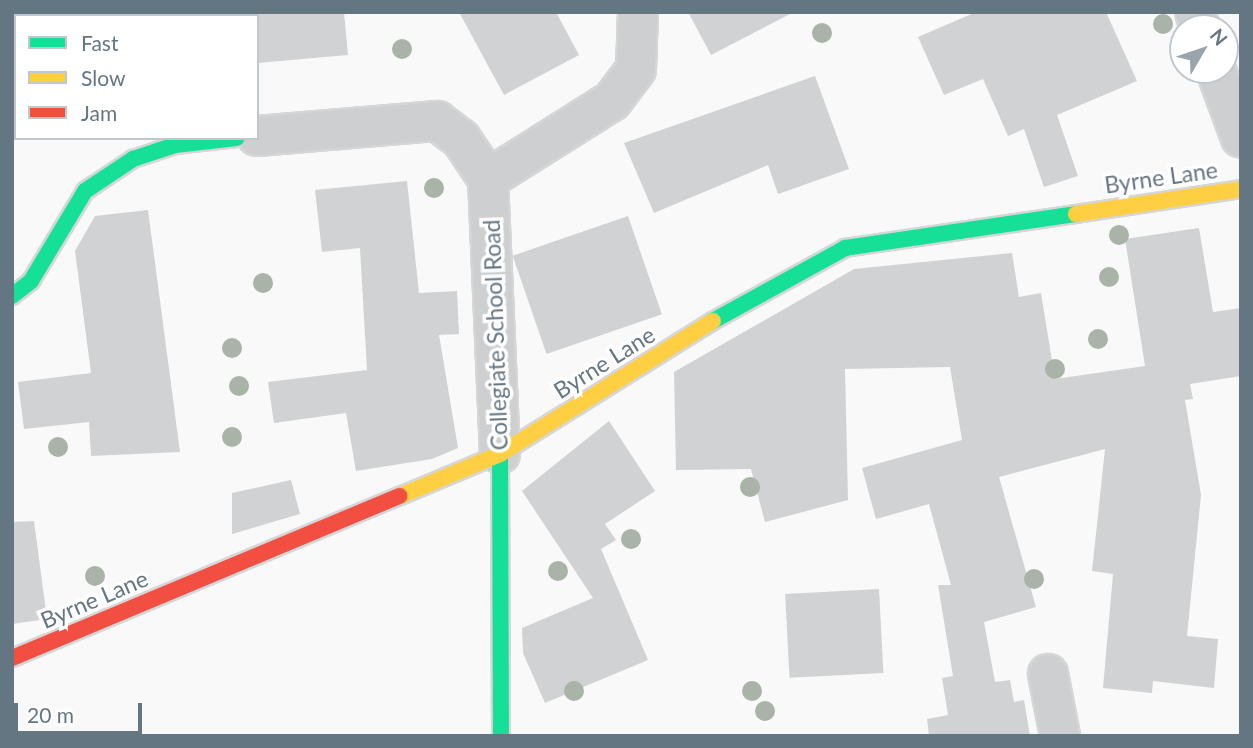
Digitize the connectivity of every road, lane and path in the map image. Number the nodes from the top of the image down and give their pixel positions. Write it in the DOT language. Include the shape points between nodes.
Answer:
graph roads {
  1 [pos="638,12"];
  2 [pos="1221,84"];
  3 [pos="259,136"];
  4 [pos="1241,138"];
  5 [pos="227,140"];
  6 [pos="488,179"];
  7 [pos="1241,188"];
  8 [pos="12,296"];
  9 [pos="500,454"];
  10 [pos="12,658"];
  11 [pos="1048,674"];
  12 [pos="500,736"];
  13 [pos="1060,736"];
  1 -- 6 [label="street" via="636,69 612,101"];
  2 -- 4 [label="street"];
  3 -- 6 [label="street" via="438,121 461,139"];
  5 -- 8 [label="street" via="144,156 85,191 31,281"];
  6 -- 9 [label="street, Collegiate School Road"];
  7 -- 9 [label="street, Byrne Lane" via="845,248 780,280"];
  9 -- 10 [label="street, Byrne Lane"];
  9 -- 12 [label="street, Collegiate School Road"];
  11 -- 13 [label="street"];
}
